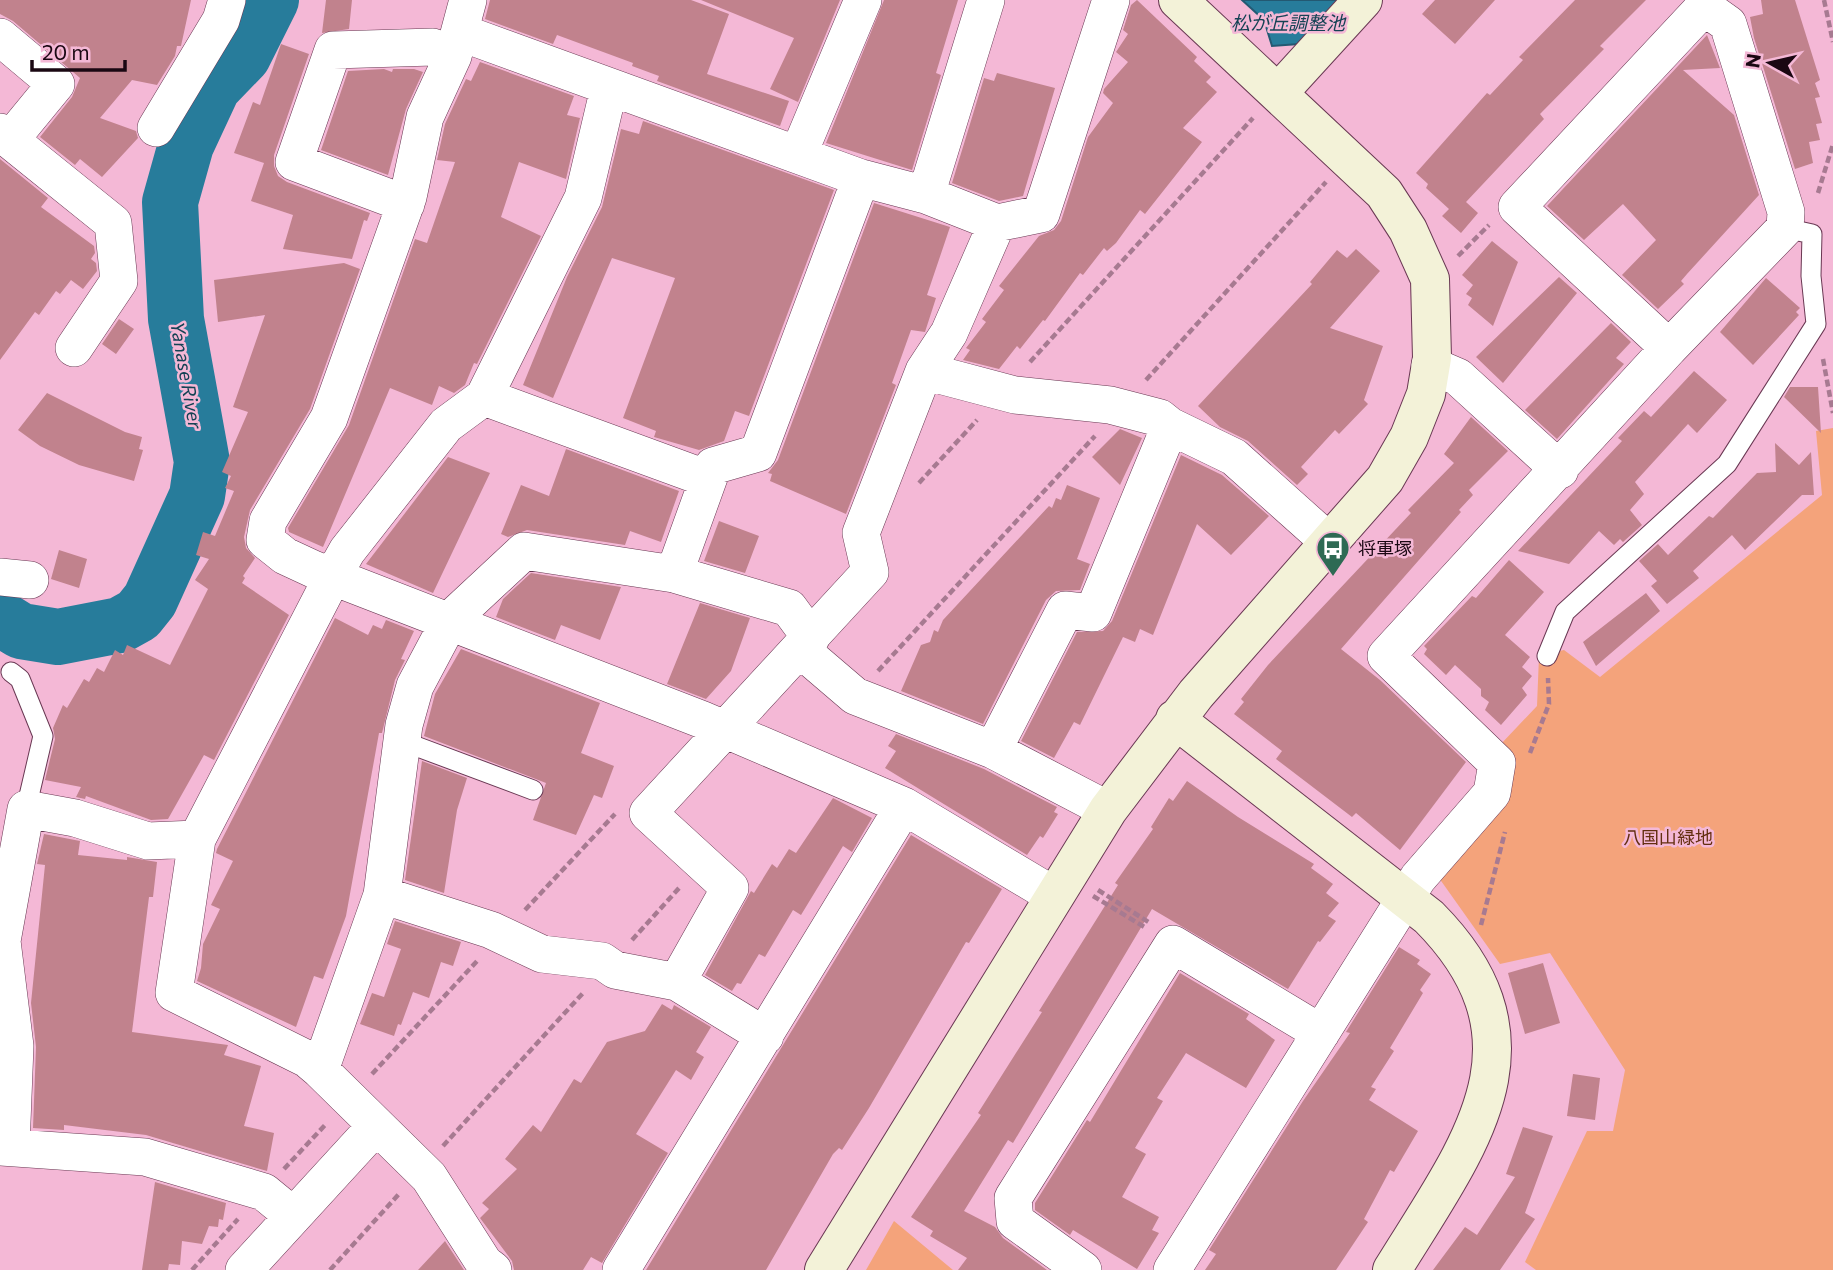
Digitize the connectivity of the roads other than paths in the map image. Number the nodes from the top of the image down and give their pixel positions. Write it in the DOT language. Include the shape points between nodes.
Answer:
graph roads {
  1 [pos="227,0"];
  2 [pos="863,0"];
  3 [pos="986,0"];
  4 [pos="1111,0"];
  5 [pos="1178,0"];
  6 [pos="1363,0"];
  7 [pos="461,30"];
  8 [pos="0,37"];
  9 [pos="609,88"];
  10 [pos="1279,92"];
  11 [pos="156,128"];
  12 [pos="5,136"];
  13 [pos="798,155"];
  14 [pos="861,178"];
  15 [pos="926,195"];
  16 [pos="405,204"];
  17 [pos="997,223"];
  18 [pos="1798,231"];
  19 [pos="74,348"];
  20 [pos="1669,348"];
  21 [pos="1430,365"];
  22 [pos="924,371"];
  23 [pos="484,397"];
  24 [pos="1170,426"];
  25 [pos="1560,470"];
  26 [pos="708,479"];
  27 [pos="1328,541"];
  28 [pos="674,574"];
  29 [pos="332,576"];
  30 [pos="450,620"];
  31 [pos="805,643"];
  32 [pos="1548,656"];
  33 [pos="11,672"];
  34 [pos="1175,719"];
  35 [pos="727,730"];
  36 [pos="402,741"];
  37 [pos="993,750"];
  38 [pos="533,790"];
  39 [pos="904,806"];
  40 [pos="26,809"];
  41 [pos="1108,810"];
  42 [pos="197,839"];
  43 [pos="6,880"];
  44 [pos="1070,894"];
  45 [pos="382,895"];
  46 [pos="1406,897"];
  47 [pos="677,982"];
  48 [pos="1321,1033"];
  49 [pos="765,1036"];
  50 [pos="320,1070"];
  51 [pos="376,1126"];
  52 [pos="6,1147"];
  53 [pos="292,1215"];
  54 [pos="244,1270"];
  55 [pos="493,1270"];
  56 [pos="621,1270"];
  57 [pos="824,1270"];
  58 [pos="1083,1270"];
  59 [pos="1172,1270"];
  60 [pos="1392,1270"];
  1 -- 11 [label="street" via="221,20"];
  2 -- 13 [label="street"];
  3 -- 15 [label="street"];
  4 -- 17 [label="street" via="1041,214"];
  5 -- 10 [label="street"];
  6 -- 10 [label="street"];
  7 -- 9 [label="street"];
  7 -- 16 [label="street" via="425,117"];
  7 -- 16 [label="street" via="433,47 333,50 295,162"];
  8 -- 12 [label="street" via="56,84"];
  9 -- 13 [label="street"];
  9 -- 23 [label="street" via="583,198"];
  10 -- 21 [label="street" via="1384,193 1408,230 1430,279"];
  12 -- 19 [label="street" via="113,222 119,281"];
  13 -- 14 [label="street"];
  14 -- 15 [label="street"];
  14 -- 26 [label="street" via="758,453 713,466"];
  15 -- 17 [label="street"];
  16 -- 29 [label="street" via="329,418 268,521 265,540 285,556"];
  17 -- 22 [label="street" via="949,333"];
  18 -- 20 [label="street"];
  18 -- 20 [label="street" via="1786,212 1728,24 1704,7 1517,207"];
  18 -- 32 [label="lane" via="1811,276 1816,324 1727,464 1564,612"];
  20 -- 25 [label="street"];
  21 -- 25 [label="street" via="1458,377"];
  21 -- 27 [label="street" via="1426,394 1385,479"];
  22 -- 24 [label="street" via="1015,395 1110,405 1160,418"];
  22 -- 31 [label="street" via="861,533 870,572"];
  23 -- 26 [label="street"];
  23 -- 29 [label="street" via="446,425"];
  24 -- 27 [label="street" via="1234,457"];
  24 -- 37 [label="street" via="1093,613 1065,610"];
  25 -- 46 [label="street" via="1387,656 1497,763 1492,793"];
  26 -- 28 [label="street"];
  27 -- 34 [label="street"];
  28 -- 30 [label="street" via="524,551"];
  28 -- 31 [label="street" via="789,608"];
  29 -- 30 [label="street"];
  29 -- 42 [label="street"];
  30 -- 35 [label="street"];
  30 -- 36 [label="street" via="415,686"];
  31 -- 35 [label="street"];
  31 -- 37 [label="street" via="855,696"];
  33 -- 40 [label="lane" via="20,679 43,736"];
  34 -- 41 [label="street"];
  34 -- 46 [label="street"];
  35 -- 39 [label="street"];
  35 -- 47 [label="street" via="648,813 730,888"];
  36 -- 38 [label="lane"];
  36 -- 45 [label="street"];
  37 -- 41 [label="street"];
  39 -- 44 [label="street"];
  39 -- 49 [label="street"];
  40 -- 42 [label="street" via="75,818 148,841"];
  40 -- 43 [label="street"];
  41 -- 44 [label="street"];
  42 -- 50 [label="street" via="174,993 307,1059"];
  43 -- 52 [label="street" via="2,941 15,1046"];
  44 -- 57 [label="street"];
  45 -- 47 [label="street" via="491,930 542,954 601,961 615,970"];
  45 -- 50 [label="street"];
  46 -- 48 [label="street"];
  46 -- 60 [label="street" via="1457,945 1482,987 1492,1034 1491,1075 1468,1146"];
  47 -- 49 [label="street"];
  48 -- 58 [label="street" via="1173,944 1013,1198 1015,1221"];
  48 -- 59 [label="street"];
  49 -- 56 [label="street"];
  50 -- 51 [label="street"];
  51 -- 53 [label="street"];
  51 -- 55 [label="street" via="422,1170"];
  52 -- 53 [label="street" via="145,1157 264,1192"];
  53 -- 54 [label="street"];
}
